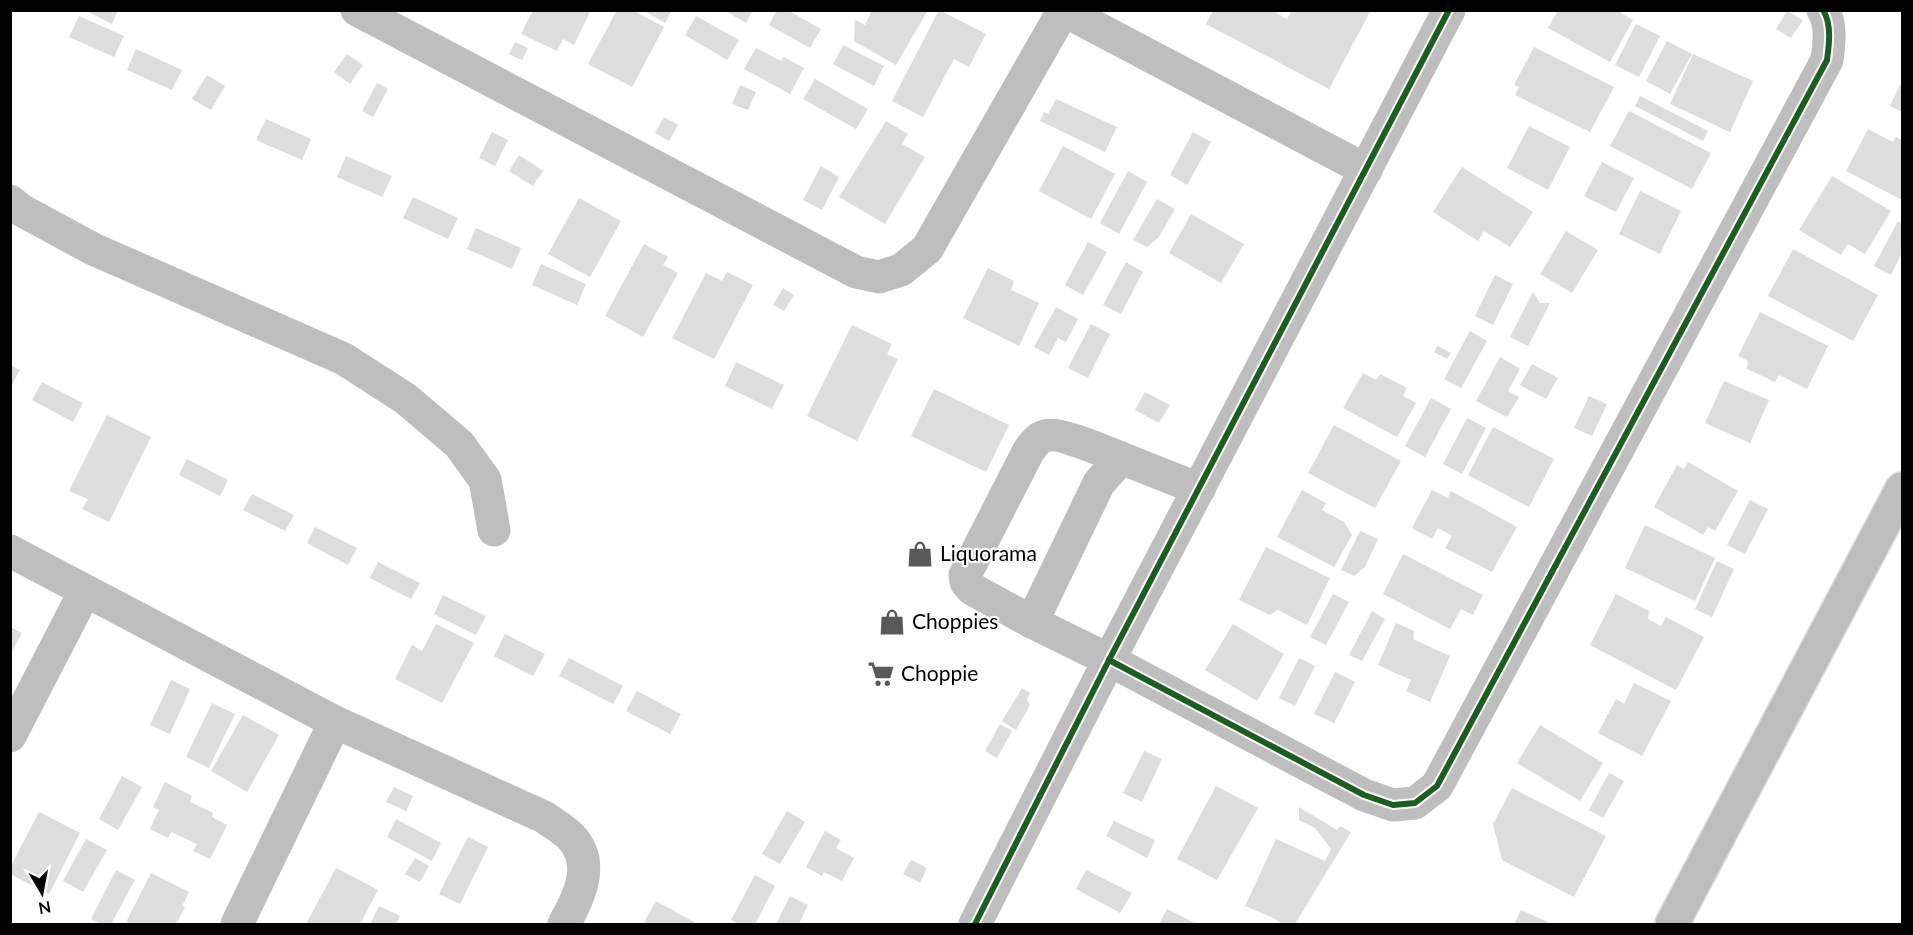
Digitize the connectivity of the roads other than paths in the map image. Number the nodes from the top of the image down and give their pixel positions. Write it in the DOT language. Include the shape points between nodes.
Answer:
graph roads {
  1 [pos="357,10"];
  2 [pos="1449,10"];
  3 [pos="1823,10"];
  4 [pos="1063,11"];
  5 [pos="394,19"];
  6 [pos="1366,170"];
  7 [pos="10,201"];
  8 [pos="1133,462"];
  9 [pos="1198,489"];
  10 [pos="1902,489"];
  11 [pos="494,530"];
  12 [pos="10,551"];
  13 [pos="86,591"];
  14 [pos="1032,622"];
  15 [pos="1109,660"];
  16 [pos="335,722"];
  17 [pos="10,736"];
  18 [pos="237,924"];
  19 [pos="564,924"];
  20 [pos="975,924"];
  21 [pos="1672,924"];
  1 -- 5 [label="street"];
  2 -- 6 [label="street"];
  3 -- 15 [label="street" via="1829,39 1827,60 1437,786 1415,803 1393,805 1364,795"];
  4 -- 5 [label="street" via="927,249 902,270 879,277 856,272"];
  4 -- 6 [label="street"];
  6 -- 9 [label="street"];
  7 -- 11 [label="street" via="93,249 344,359 406,399 459,444 485,480"];
  8 -- 9 [label="street"];
  8 -- 14 [label="street" via="1099,483"];
  8 -- 14 [label="street" via="1059,435 1045,435 1028,452 965,575 972,589"];
  9 -- 15 [label="street"];
  10 -- 21 [label="main road"];
  12 -- 13 [label="street"];
  13 -- 16 [label="street"];
  13 -- 17 [label="street"];
  14 -- 15 [label="street"];
  15 -- 20 [label="street"];
  16 -- 18 [label="street"];
  16 -- 19 [label="street" via="544,817 571,837 583,854 583,880 578,901"];
}
